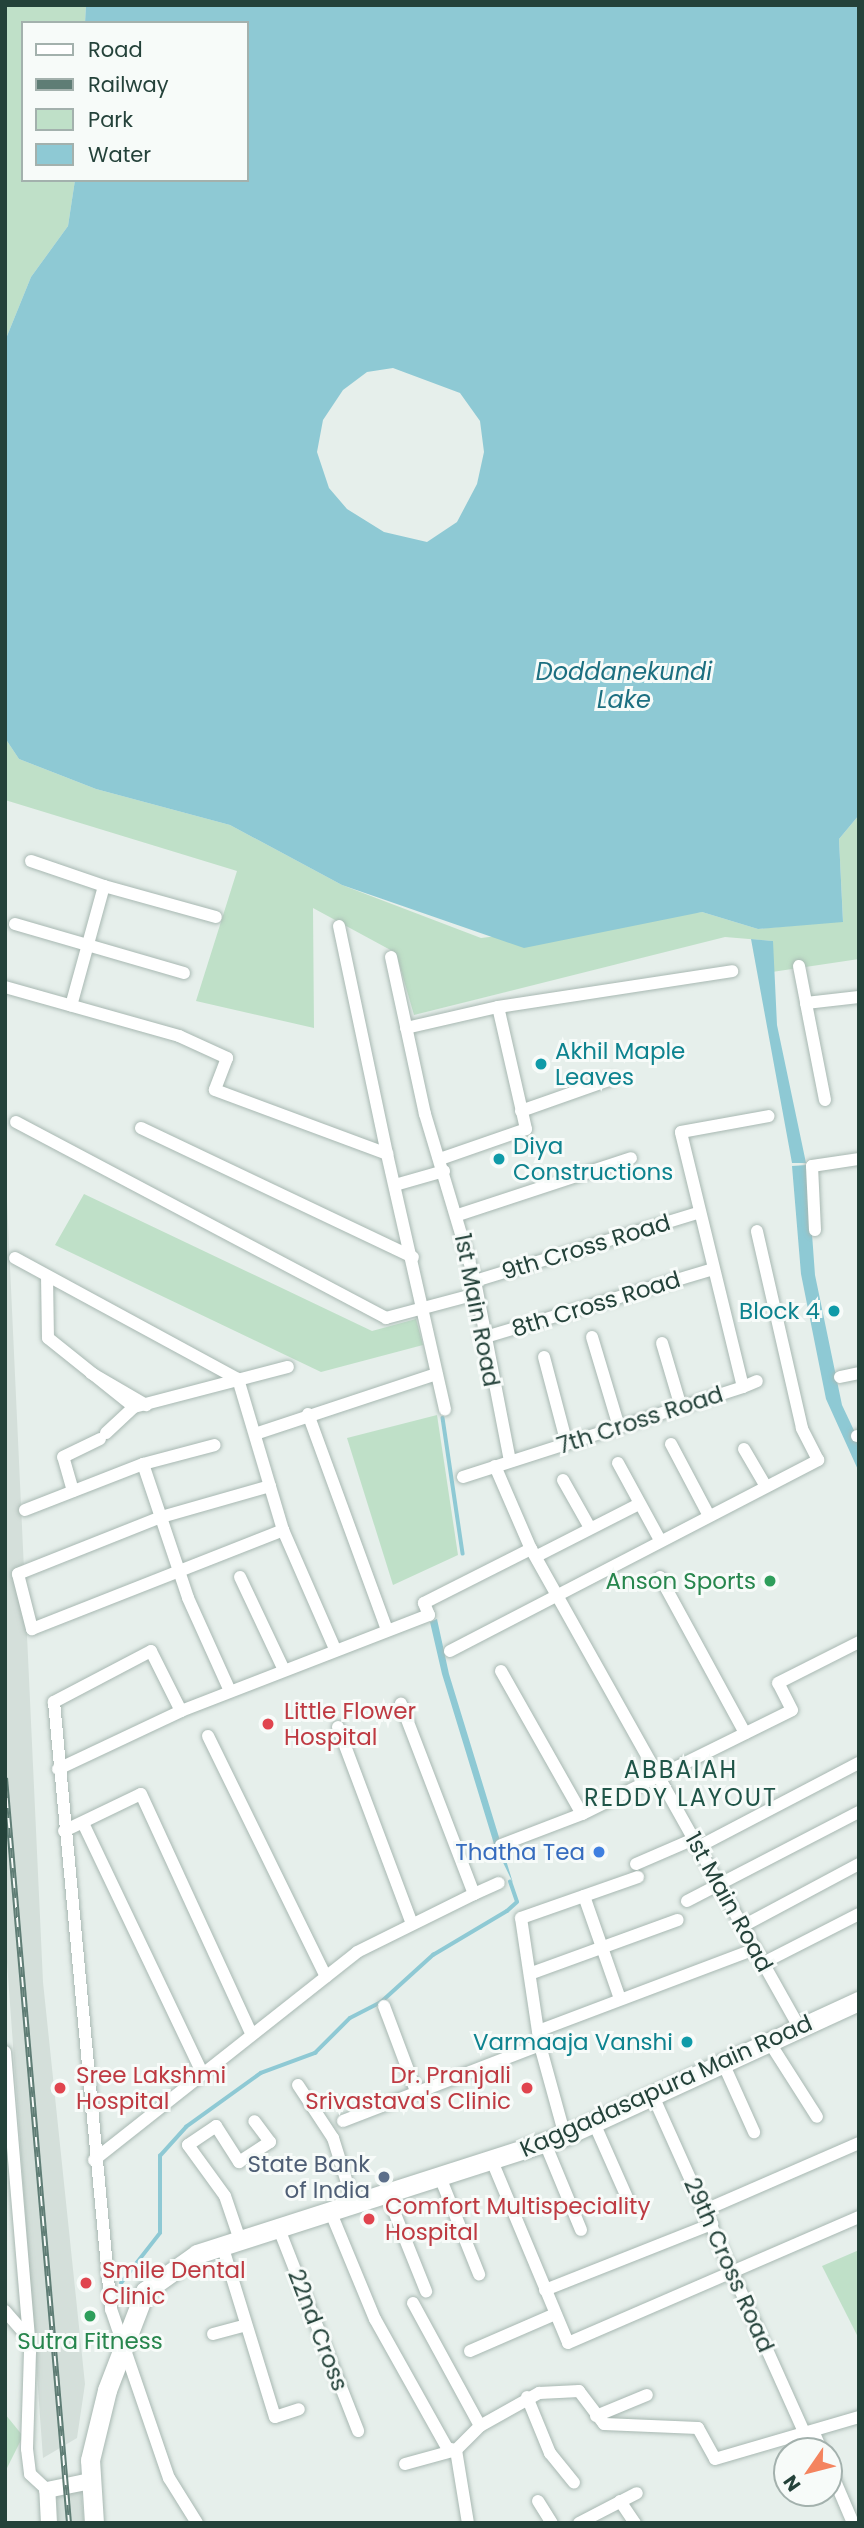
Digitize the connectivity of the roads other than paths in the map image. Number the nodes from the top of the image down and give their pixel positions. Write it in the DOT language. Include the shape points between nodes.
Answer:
graph roads {
  1 [pos="31,862"];
  2 [pos="104,886"];
  3 [pos="216,916"];
  4 [pos="15,924"];
  5 [pos="339,926"];
  6 [pos="87,947"];
  7 [pos="391,957"];
  8 [pos="799,966"];
  9 [pos="732,971"];
  10 [pos="184,973"];
  11 [pos="5,987"];
  12 [pos="859,997"];
  13 [pos="806,1003"];
  14 [pos="71,1006"];
  15 [pos="498,1007"];
  16 [pos="406,1028"];
  17 [pos="612,1079"];
  18 [pos="825,1100"];
  19 [pos="521,1111"];
  20 [pos="769,1116"];
  21 [pos="16,1122"];
  22 [pos="141,1128"];
  23 [pos="387,1154"];
  24 [pos="631,1158"];
  25 [pos="859,1159"];
  26 [pos="442,1165"];
  27 [pos="395,1185"];
  28 [pos="698,1213"];
  29 [pos="458,1214"];
  30 [pos="815,1230"];
  31 [pos="757,1231"];
  32 [pos="413,1257"];
  33 [pos="15,1258"];
  34 [pos="710,1270"];
  35 [pos="47,1276"];
  36 [pos="475,1288"];
  37 [pos="424,1310"];
  38 [pos="592,1337"];
  39 [pos="481,1338"];
  40 [pos="662,1343"];
  41 [pos="544,1357"];
  42 [pos="288,1367"];
  43 [pos="859,1373"];
  44 [pos="436,1374"];
  45 [pos="840,1377"];
  46 [pos="238,1379"];
  47 [pos="757,1381"];
  48 [pos="743,1387"];
  49 [pos="140,1406"];
  50 [pos="681,1407"];
  51 [pos="445,1410"];
  52 [pos="307,1414"];
  53 [pos="619,1427"];
  54 [pos="255,1434"];
  55 [pos="566,1444"];
  56 [pos="671,1444"];
  57 [pos="215,1446"];
  58 [pos="744,1449"];
  59 [pos="510,1461"];
  60 [pos="618,1463"];
  61 [pos="143,1464"];
  62 [pos="495,1466"];
  63 [pos="463,1477"];
  64 [pos="563,1480"];
  65 [pos="765,1485"];
  66 [pos="270,1486"];
  67 [pos="73,1491"];
  68 [pos="639,1504"];
  69 [pos="25,1510"];
  70 [pos="708,1514"];
  71 [pos="161,1517"];
  72 [pos="590,1528"];
  73 [pos="283,1530"];
  74 [pos="660,1540"];
  75 [pos="534,1553"];
  76 [pos="177,1568"];
  77 [pos="240,1577"];
  78 [pos="660,1577"];
  79 [pos="560,1597"];
  80 [pos="387,1630"];
  81 [pos="859,1642"];
  82 [pos="335,1649"];
  83 [pos="450,1651"];
  84 [pos="284,1670"];
  85 [pos="501,1671"];
  86 [pos="230,1690"];
  87 [pos="401,1704"];
  88 [pos="181,1711"];
  89 [pos="338,1727"];
  90 [pos="744,1733"];
  91 [pos="208,1736"];
  92 [pos="859,1763"];
  93 [pos="58,1769"];
  94 [pos="658,1775"];
  95 [pos="859,1812"];
  96 [pos="582,1814"];
  97 [pos="83,1823"];
  98 [pos="64,1831"];
  99 [pos="696,1843"];
  100 [pos="501,1845"];
  101 [pos="859,1864"];
  102 [pos="499,1883"];
  103 [pos="720,1886"];
  104 [pos="474,1894"];
  105 [pos="584,1896"];
  106 [pos="687,1901"];
  107 [pos="859,1914"];
  108 [pos="678,1920"];
  109 [pos="412,1924"];
  110 [pos="743,1926"];
  111 [pos="602,1948"];
  112 [pos="755,1949"];
  113 [pos="763,1963"];
  114 [pos="532,1973"];
  115 [pos="326,1977"];
  116 [pos="621,1999"];
  117 [pos="859,2001"];
  118 [pos="384,2006"];
  119 [pos="799,2027"];
  120 [pos="538,2031"];
  121 [pos="252,2035"];
  122 [pos="768,2040"];
  123 [pos="540,2045"];
  124 [pos="5,2052"];
  125 [pos="723,2063"];
  126 [pos="202,2073"];
  127 [pos="298,2085"];
  128 [pos="417,2094"];
  129 [pos="653,2096"];
  130 [pos="817,2117"];
  131 [pos="254,2121"];
  132 [pos="344,2121"];
  133 [pos="594,2123"];
  134 [pos="754,2132"];
  135 [pos="565,2136"];
  136 [pos="545,2143"];
  137 [pos="859,2143"];
  138 [pos="94,2160"];
  139 [pos="492,2161"];
  140 [pos="440,2177"];
  141 [pos="387,2194"];
  142 [pos="629,2202"];
  143 [pos="354,2205"];
  144 [pos="705,2210"];
  145 [pos="331,2213"];
  146 [pos="859,2217"];
  147 [pos="712,2224"];
  148 [pos="279,2229"];
  149 [pos="581,2230"];
  150 [pos="231,2242"];
  151 [pos="734,2273"];
  152 [pos="479,2274"];
  153 [pos="545,2290"];
  154 [pos="426,2291"];
  155 [pos="413,2303"];
  156 [pos="5,2311"];
  157 [pos="555,2314"];
  158 [pos="243,2326"];
  159 [pos="214,2334"];
  160 [pos="29,2339"];
  161 [pos="125,2349"];
  162 [pos="470,2351"];
  163 [pos="647,2395"];
  164 [pos="527,2397"];
  165 [pos="299,2409"];
  166 [pos="596,2416"];
  167 [pos="859,2417"];
  168 [pos="480,2426"];
  169 [pos="358,2431"];
  170 [pos="809,2432"];
  171 [pos="812,2437"];
  172 [pos="456,2450"];
  173 [pos="405,2465"];
  174 [pos="91,2481"];
  175 [pos="574,2483"];
  176 [pos="47,2490"];
  177 [pos="637,2493"];
  178 [pos="843,2500"];
  179 [pos="538,2501"];
  180 [pos="620,2501"];
  181 [pos="49,2523"];
  182 [pos="94,2523"];
  183 [pos="197,2523"];
  184 [pos="468,2523"];
  185 [pos="552,2523"];
  186 [pos="579,2523"];
  187 [pos="635,2523"];
  188 [pos="853,2523"];
  1 -- 2 [label="street"];
  2 -- 3 [label="street"];
  2 -- 6 [label="street"];
  4 -- 6 [label="street"];
  5 -- 23 [label="street"];
  6 -- 10 [label="street"];
  6 -- 14 [label="street"];
  7 -- 16 [label="street, 1st Main Road"];
  8 -- 13 [label="street"];
  9 -- 15 [label="street"];
  11 -- 14 [label="street"];
  12 -- 13 [label="street"];
  13 -- 18 [label="street"];
  14 -- 23 [label="street" via="179,1036 226,1058 215,1090"];
  15 -- 16 [label="street"];
  15 -- 19 [label="street"];
  16 -- 26 [label="street, 1st Main Road"];
  17 -- 19 [label="street"];
  19 -- 26 [label="street" via="526,1129"];
  20 -- 28 [label="street, 7th Cross Road" via="681,1132"];
  21 -- 37 [label="street, 9th Cross Road" via="386,1318"];
  22 -- 32 [label="street"];
  23 -- 27 [label="street"];
  24 -- 29 [label="street"];
  25 -- 30 [label="street" via="812,1166"];
  26 -- 27 [label="street"];
  26 -- 29 [label="street, 1st Main Road"];
  27 -- 32 [label="street"];
  28 -- 34 [label="street, 7th Cross Road"];
  28 -- 36 [label="street, 9th Cross Road"];
  29 -- 36 [label="street, 1st Main Road"];
  31 -- 65 [label="street" via="802,1429 818,1460"];
  32 -- 37 [label="street"];
  33 -- 35 [label="street"];
  34 -- 39 [label="street, 8th Cross Road"];
  34 -- 48 [label="street, 7th Cross Road"];
  35 -- 46 [label="street"];
  35 -- 49 [label="street" via="48,1338"];
  36 -- 37 [label="street, 9th Cross Road"];
  36 -- 39 [label="street, 1st Main Road"];
  37 -- 44 [label="street"];
  38 -- 53 [label="street"];
  39 -- 59 [label="street, 1st Main Road"];
  40 -- 50 [label="street"];
  41 -- 55 [label="street"];
  42 -- 46 [label="street"];
  43 -- 45 [label="street"];
  44 -- 51 [label="street"];
  44 -- 52 [label="street"];
  46 -- 49 [label="street"];
  46 -- 54 [label="street"];
  47 -- 48 [label="street"];
  48 -- 50 [label="street, 7th Cross Road"];
  49 -- 67 [label="street" via="103,1436 63,1457"];
  50 -- 53 [label="street, 7th Cross Road"];
  52 -- 54 [label="street"];
  52 -- 80 [label="street"];
  53 -- 55 [label="street, 7th Cross Road"];
  54 -- 66 [label="street"];
  55 -- 59 [label="street, 7th Cross Road"];
  56 -- 70 [label="street"];
  57 -- 61 [label="street"];
  58 -- 65 [label="street"];
  59 -- 62 [label="street, 7th Cross Road"];
  60 -- 68 [label="street"];
  61 -- 67 [label="street"];
  61 -- 71 [label="street"];
  62 -- 63 [label="street, 7th Cross Road"];
  62 -- 75 [label="street, 1st Main Road"];
  64 -- 72 [label="street"];
  65 -- 70 [label="street"];
  66 -- 71 [label="street"];
  66 -- 73 [label="street"];
  67 -- 69 [label="street"];
  68 -- 72 [label="street"];
  68 -- 74 [label="street"];
  70 -- 74 [label="street"];
  71 -- 76 [label="street"];
  71 -- 76 [label="street" via="18,1574 32,1629"];
  72 -- 75 [label="street"];
  73 -- 76 [label="street"];
  73 -- 82 [label="street"];
  74 -- 79 [label="street"];
  75 -- 79 [label="street, 1st Main Road"];
  75 -- 80 [label="street" via="424,1603 429,1615"];
  76 -- 86 [label="street"];
  77 -- 84 [label="street"];
  78 -- 90 [label="street"];
  79 -- 83 [label="street"];
  79 -- 94 [label="street, 1st Main Road"];
  80 -- 82 [label="street"];
  81 -- 90 [label="street" via="778,1683 793,1710"];
  82 -- 84 [label="street"];
  84 -- 86 [label="street"];
  85 -- 96 [label="street"];
  86 -- 88 [label="street"];
  87 -- 104 [label="street"];
  88 -- 93 [label="street"];
  88 -- 93 [label="street" via="151,1651 54,1702"];
  89 -- 109 [label="street"];
  90 -- 94 [label="street"];
  91 -- 115 [label="street"];
  92 -- 99 [label="street"];
  93 -- 98 [label="street"];
  94 -- 96 [label="street"];
  94 -- 99 [label="street, 1st Main Road"];
  95 -- 103 [label="street"];
  96 -- 100 [label="street"];
  97 -- 98 [label="street"];
  97 -- 121 [label="street" via="141,1794"];
  97 -- 126 [label="street"];
  98 -- 138 [label="street"];
  99 -- 103 [label="street, 1st Main Road"];
  99 -- 105 [label="street"];
  101 -- 110 [label="street"];
  102 -- 104 [label="street"];
  103 -- 106 [label="street"];
  103 -- 110 [label="street, 1st Main Road"];
  104 -- 109 [label="street"];
  105 -- 111 [label="street"];
  105 -- 114 [label="street" via="521,1919"];
  107 -- 113 [label="street"];
  108 -- 111 [label="street"];
  109 -- 115 [label="street" via="357,1952"];
  110 -- 112 [label="street, 1st Main Road"];
  111 -- 114 [label="street"];
  111 -- 116 [label="street"];
  112 -- 113 [label="street, 1st Main Road"];
  112 -- 116 [label="street"];
  113 -- 119 [label="street, 1st Main Road"];
  114 -- 120 [label="street"];
  115 -- 121 [label="street"];
  116 -- 120 [label="street"];
  117 -- 119 [label="main road, Kaggadasapura Main Road"];
  118 -- 128 [label="street"];
  119 -- 122 [label="main road, Kaggadasapura Main Road"];
  120 -- 123 [label="street"];
  121 -- 126 [label="street"];
  122 -- 125 [label="main road, Kaggadasapura Main Road"];
  122 -- 130 [label="street"];
  123 -- 128 [label="street"];
  123 -- 135 [label="street"];
  124 -- 160 [label="street"];
  125 -- 129 [label="main road, Kaggadasapura Main Road"];
  125 -- 134 [label="street"];
  126 -- 138 [label="street"];
  127 -- 143 [label="street" via="333,2138"];
  128 -- 132 [label="street"];
  129 -- 133 [label="main road, Kaggadasapura Main Road"];
  129 -- 144 [label="street, 29th Cross Road"];
  131 -- 150 [label="street" via="270,2142 239,2162 216,2126 188,2145 225,2196"];
  133 -- 135 [label="main road, Kaggadasapura Main Road"];
  133 -- 142 [label="street"];
  135 -- 136 [label="main road, Kaggadasapura Main Road"];
  136 -- 139 [label="main road, Kaggadasapura Main Road"];
  136 -- 149 [label="street"];
  137 -- 144 [label="street"];
  138 -- 161 [label="street" via="111,2309"];
  139 -- 140 [label="main road, Kaggadasapura Main Road"];
  139 -- 153 [label="street"];
  140 -- 141 [label="main road, Kaggadasapura Main Road"];
  140 -- 152 [label="street"];
  141 -- 143 [label="main road, Kaggadasapura Main Road"];
  141 -- 154 [label="street"];
  143 -- 145 [label="main road, Kaggadasapura Main Road"];
  144 -- 147 [label="street, 29th Cross Road"];
  145 -- 148 [label="main road, Kaggadasapura Main Road"];
  145 -- 172 [label="street" via="375,2319 447,2448"];
  146 -- 151 [label="street"];
  147 -- 151 [label="street, 29th Cross Road"];
  147 -- 153 [label="street"];
  148 -- 150 [label="main road, Kaggadasapura Main Road"];
  148 -- 169 [label="street, 22nd Cross"];
  150 -- 158 [label="street"];
  150 -- 161 [label="main road, Kaggadasapura Main Road" via="197,2254 145,2291"];
  151 -- 157 [label="street" via="568,2343"];
  151 -- 170 [label="street, 29th Cross Road"];
  153 -- 157 [label="street"];
  155 -- 168 [label="street"];
  156 -- 160 [label="street"];
  157 -- 162 [label="street"];
  158 -- 159 [label="street"];
  158 -- 165 [label="street" via="275,2417"];
  160 -- 176 [label="street" via="30,2474"];
  161 -- 174 [label="main road, Kaggadasapura Main Road" via="93,2433"];
  161 -- 183 [label="street" via="169,2478"];
  163 -- 166 [label="street"];
  164 -- 166 [label="street" via="579,2391"];
  164 -- 168 [label="street"];
  164 -- 175 [label="street" via="550,2453"];
  166 -- 170 [label="street" via="604,2424 698,2428 715,2459"];
  167 -- 170 [label="street"];
  168 -- 172 [label="street"];
  170 -- 171 [label="street, 29th Cross Road"];
  172 -- 173 [label="street"];
  172 -- 184 [label="street"];
  174 -- 176 [label="street"];
  174 -- 182 [label="main road, Kaggadasapura Main Road"];
  176 -- 181 [label="street"];
  177 -- 180 [label="street"];
  178 -- 188 [label="street"];
  179 -- 185 [label="street"];
  180 -- 186 [label="street"];
  180 -- 187 [label="street"];
}
